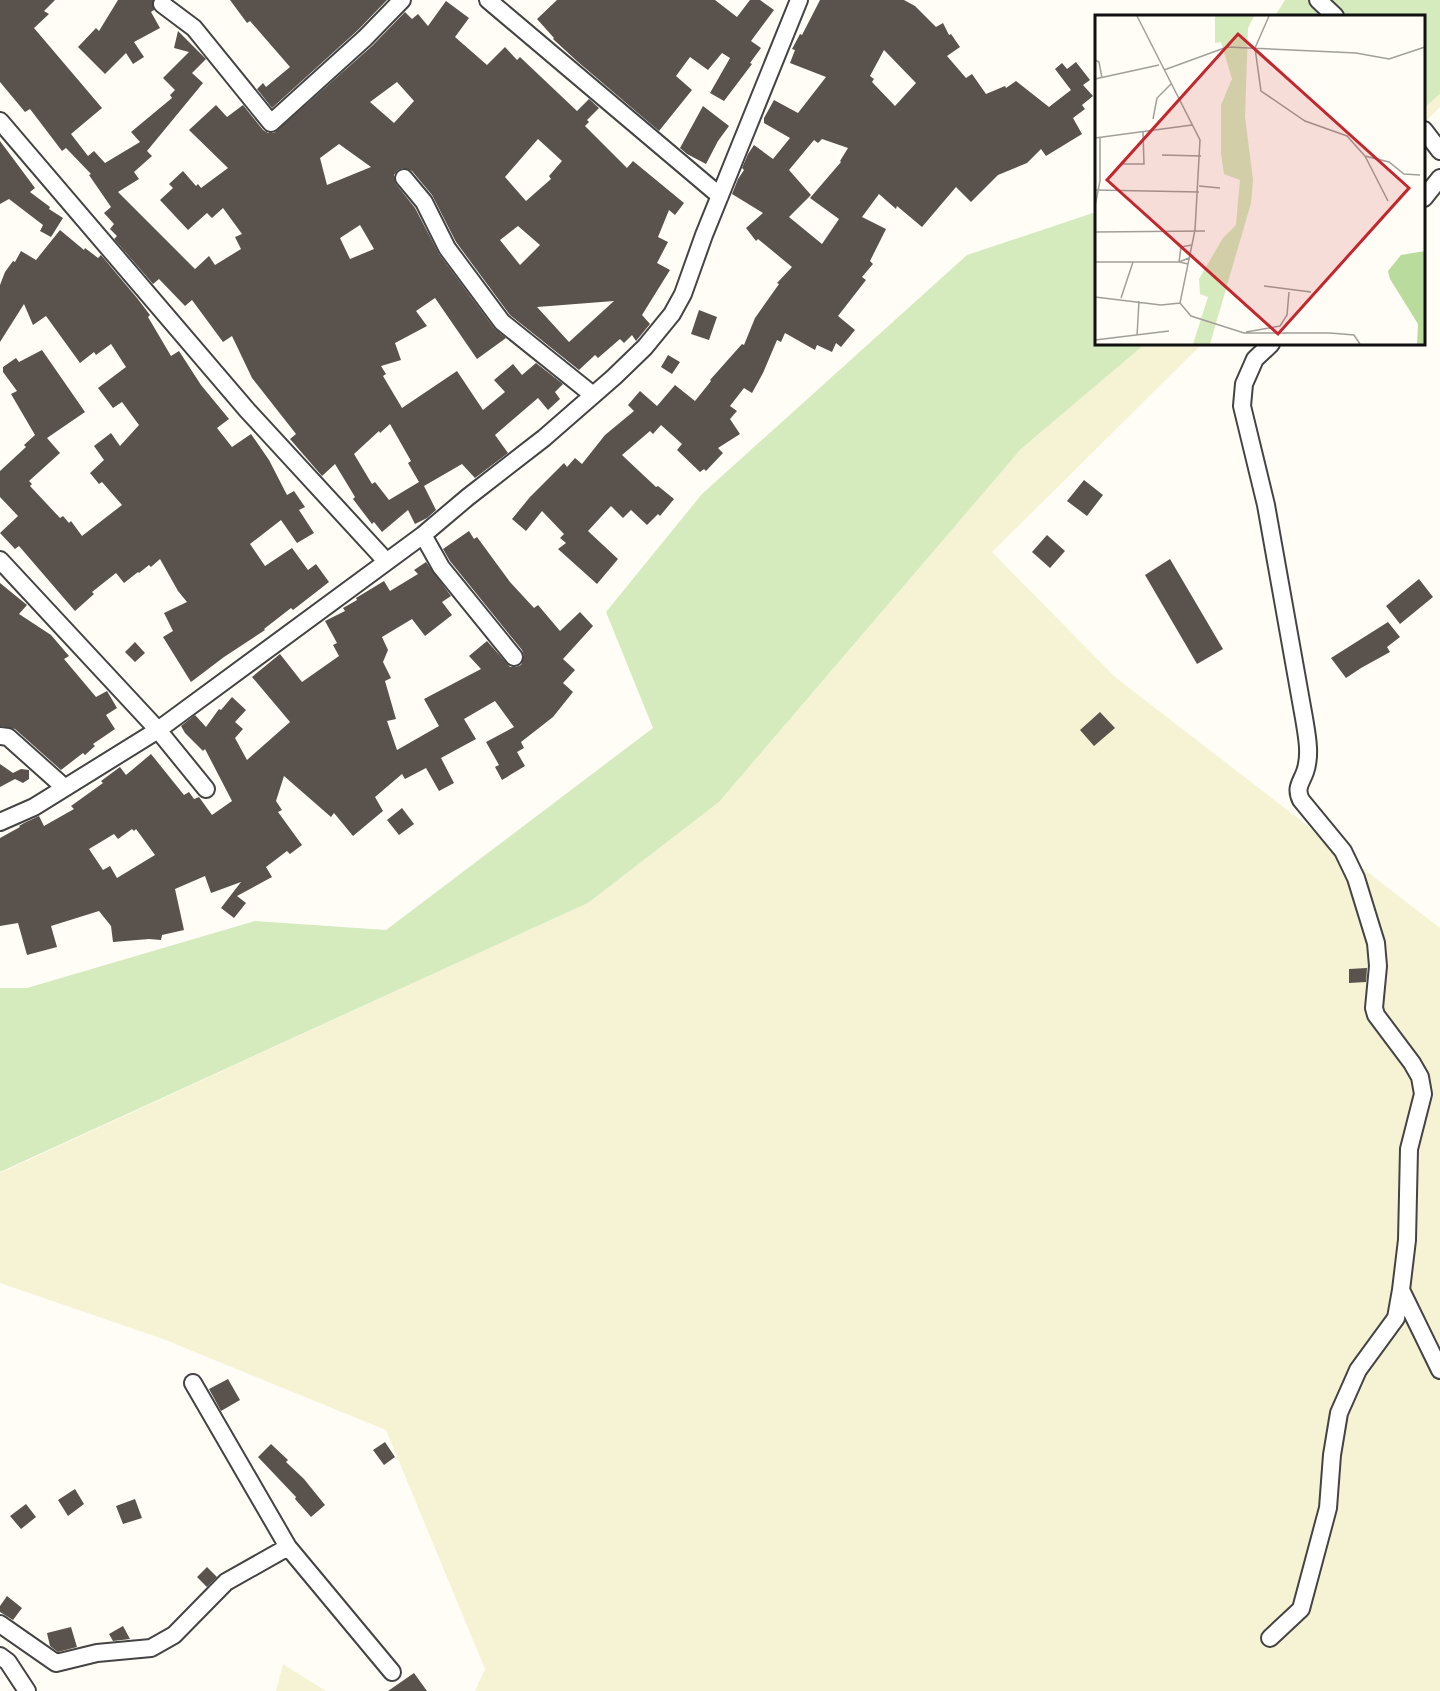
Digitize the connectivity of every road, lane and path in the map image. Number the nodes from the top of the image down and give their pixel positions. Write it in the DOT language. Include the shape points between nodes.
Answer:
graph roads {
  1 [pos="402,0"];
  2 [pos="489,0"];
  3 [pos="799,0"];
  4 [pos="1318,0"];
  5 [pos="162,4"];
  6 [pos="1334,15"];
  7 [pos="0,121"];
  8 [pos="1425,131"];
  9 [pos="1440,151"];
  10 [pos="404,178"];
  11 [pos="1440,178"];
  12 [pos="720,196"];
  13 [pos="1425,197"];
  14 [pos="1270,345"];
  15 [pos="593,395"];
  16 [pos="423,534"];
  17 [pos="0,560"];
  18 [pos="386,561"];
  19 [pos="514,657"];
  20 [pos="158,730"];
  21 [pos="0,736"];
  22 [pos="64,787"];
  23 [pos="206,789"];
  24 [pos="0,822"];
  25 [pos="1401,1290"];
  26 [pos="1440,1370"];
  27 [pos="193,1383"];
  28 [pos="288,1547"];
  29 [pos="0,1624"];
  30 [pos="1270,1638"];
  31 [pos="0,1656"];
  32 [pos="392,1672"];
  33 [pos="27,1691"];
  1 -- 5 [label="street" via="271,123 194,28"];
  2 -- 12 [label="street"];
  3 -- 12 [label="street"];
  4 -- 6 [label="street"];
  7 -- 18 [label="street" via="247,410"];
  8 -- 9 [label="street"];
  10 -- 15 [label="street" via="424,202 447,248 502,322"];
  11 -- 13 [label="street"];
  12 -- 15 [label="street" via="672,314 645,347"];
  14 -- 25 [label="street" via="1255,359 1244,384 1242,405 1266,506 1304,718 1309,754 1298,792 1343,851 1356,878 1376,943 1376,1016 1412,1062 1423,1094 1409,1149 1407,1240"];
  15 -- 16 [label="street"];
  16 -- 18 [label="street"];
  16 -- 19 [label="street" via="441,567"];
  17 -- 20 [label="street"];
  18 -- 20 [label="street"];
  20 -- 22 [label="street"];
  20 -- 23 [label="street"];
  21 -- 22 [label="street" via="8,737"];
  22 -- 24 [label="street" via="34,807"];
  25 -- 26 [label="street"];
  25 -- 30 [label="street" via="1396,1318 1358,1370 1339,1413 1328,1508 1300,1609"];
  27 -- 28 [label="street"];
  28 -- 29 [label="street" via="226,1582 174,1635 151,1648 97,1653 56,1663"];
  28 -- 32 [label="street"];
  31 -- 33 [label="street"];
}
